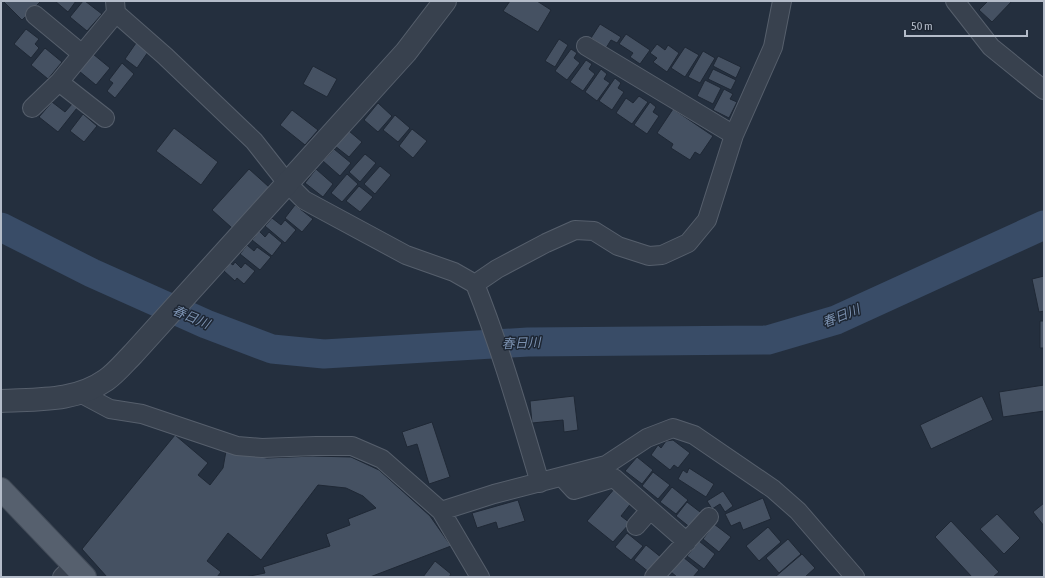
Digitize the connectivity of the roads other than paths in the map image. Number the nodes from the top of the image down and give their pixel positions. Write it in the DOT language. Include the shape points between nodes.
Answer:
graph roads {
  1 [pos="445,1"];
  2 [pos="782,1"];
  3 [pos="955,1"];
  4 [pos="116,7"];
  5 [pos="35,15"];
  6 [pos="586,46"];
  7 [pos="82,54"];
  8 [pos="59,82"];
  9 [pos="1044,90"];
  10 [pos="32,108"];
  11 [pos="105,118"];
  12 [pos="734,135"];
  13 [pos="287,183"];
  14 [pos="475,284"];
  15 [pos="80,393"];
  16 [pos="1,402"];
  17 [pos="562,477"];
  18 [pos="540,483"];
  19 [pos="1,489"];
  20 [pos="650,510"];
  21 [pos="441,511"];
  22 [pos="709,517"];
  23 [pos="636,526"];
  24 [pos="687,542"];
  25 [pos="74,573"];
  26 [pos="480,577"];
  27 [pos="654,577"];
  28 [pos="855,577"];
  1 -- 13 [label="street" via="406,52"];
  2 -- 12 [label="street" via="774,48"];
  3 -- 9 [label="street" via="991,47"];
  4 -- 7 [label="street"];
  4 -- 13 [label="street" via="254,141"];
  5 -- 7 [label="street"];
  6 -- 12 [label="street"];
  7 -- 8 [label="street"];
  8 -- 10 [label="street"];
  8 -- 11 [label="street"];
  12 -- 14 [label="street" via="707,220 688,242 662,255 649,256 618,246 594,232 575,230 497,269"];
  13 -- 14 [label="street" via="304,200 400,251 454,272"];
  13 -- 15 [label="street" via="133,354 106,380"];
  14 -- 18 [label="street" via="509,379"];
  15 -- 16 [label="street" via="59,398"];
  15 -- 21 [label="street" via="110,409 142,414 237,446 352,446 382,458"];
  17 -- 18 [label="street"];
  17 -- 20 [label="street" via="574,490 614,478"];
  17 -- 28 [label="street" via="606,465 647,438 673,428 694,435 773,489 798,511"];
  18 -- 21 [label="street"];
  19 -- 25 [label="main road"];
  20 -- 23 [label="street"];
  20 -- 24 [label="street"];
  21 -- 26 [label="street"];
  22 -- 24 [label="street"];
  24 -- 27 [label="street"];
}
